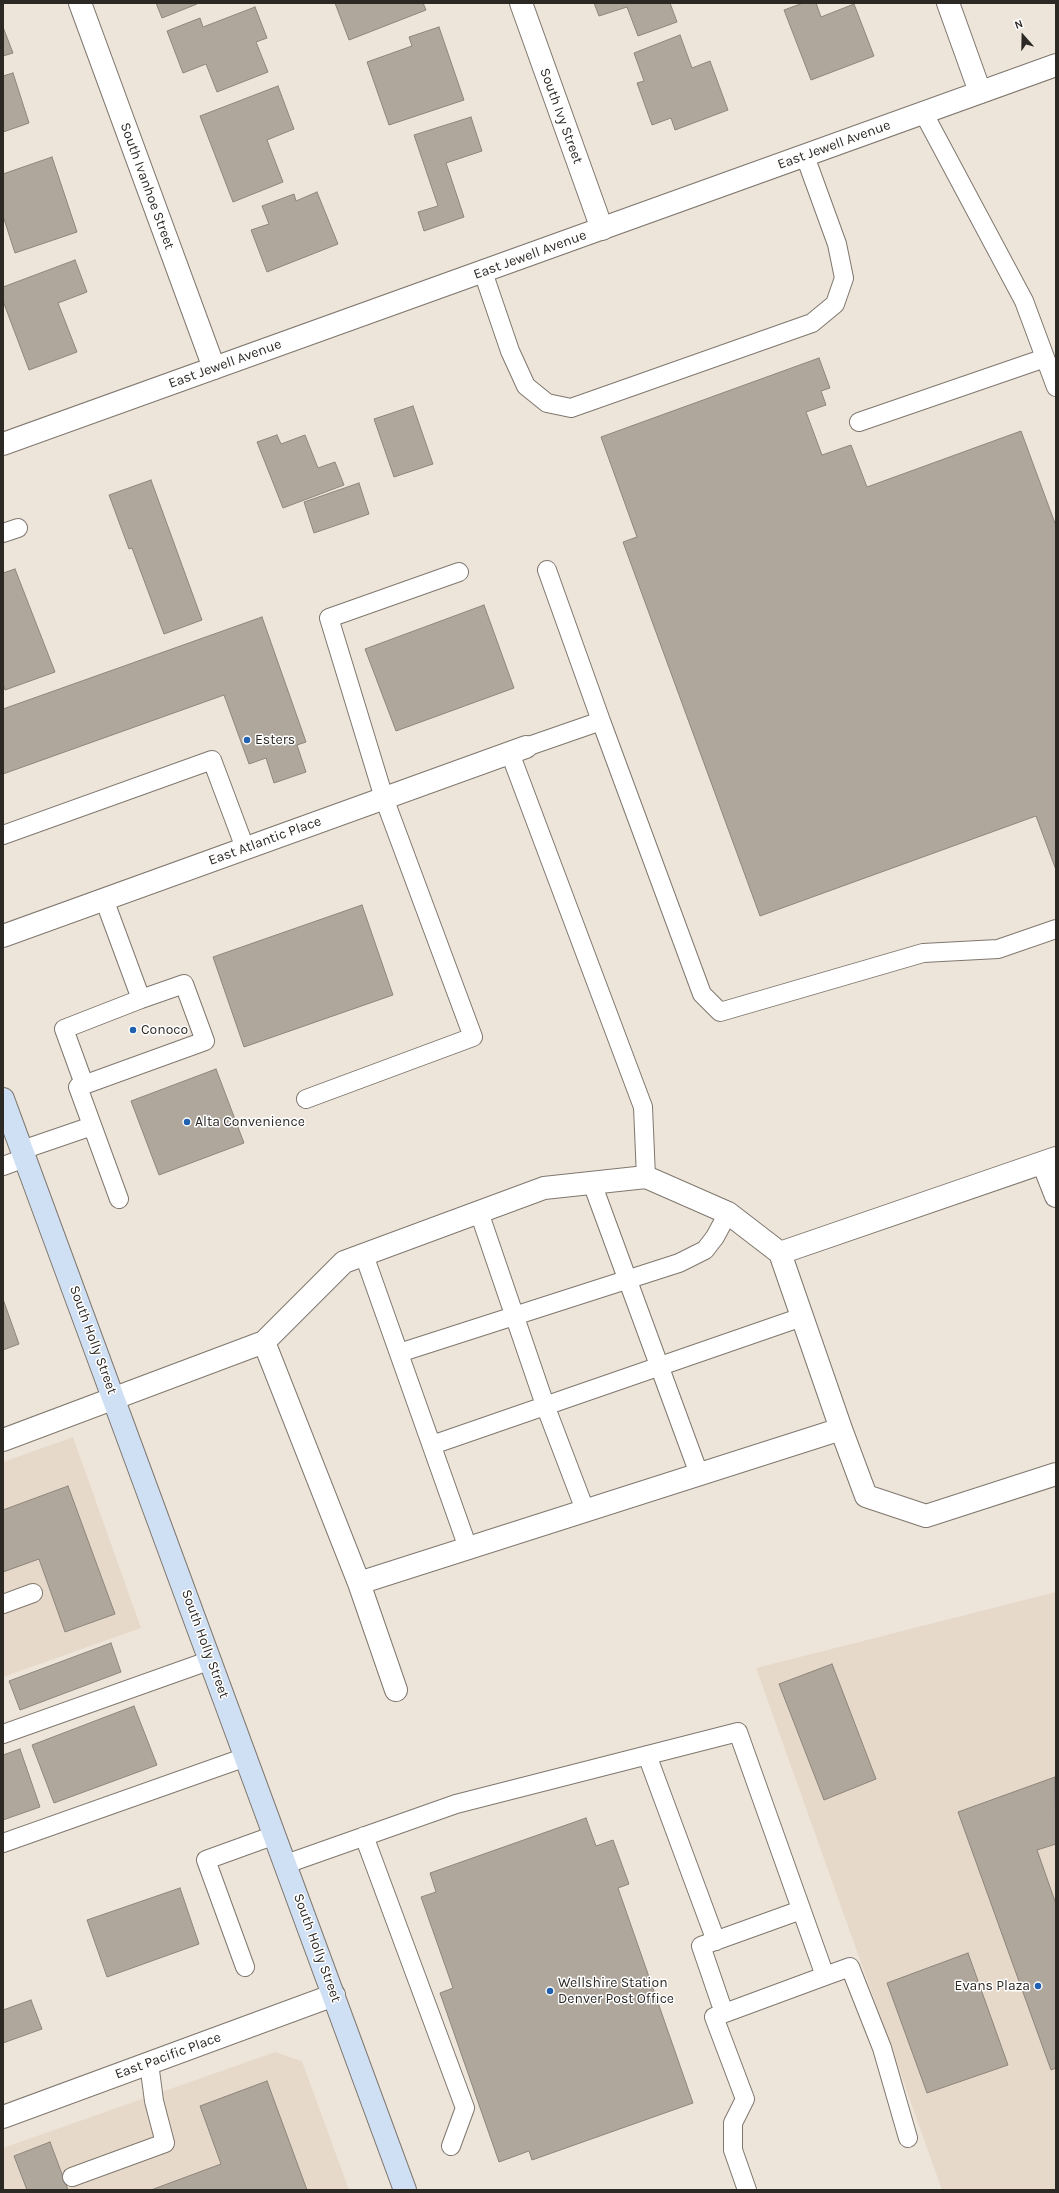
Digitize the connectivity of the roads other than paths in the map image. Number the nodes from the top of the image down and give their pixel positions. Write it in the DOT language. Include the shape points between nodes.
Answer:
graph roads {
  1 [pos="80,3"];
  2 [pos="521,3"];
  3 [pos="948,3"];
  4 [pos="1056,65"];
  5 [pos="980,92"];
  6 [pos="923,112"];
  7 [pos="805,156"];
  8 [pos="602,229"];
  9 [pos="483,272"];
  10 [pos="1045,358"];
  11 [pos="214,368"];
  12 [pos="1056,387"];
  13 [pos="859,422"];
  14 [pos="3,444"];
  15 [pos="547,570"];
  16 [pos="459,572"];
  17 [pos="601,721"];
  18 [pos="518,750"];
  19 [pos="384,798"];
  20 [pos="3,835"];
  21 [pos="245,848"];
  22 [pos="104,899"];
  23 [pos="1056,929"];
  24 [pos="3,936"];
  25 [pos="141,999"];
  26 [pos="84,1084"];
  27 [pos="3,1099"];
  28 [pos="306,1099"];
  29 [pos="92,1126"];
  30 [pos="23,1154"];
  31 [pos="1050,1160"];
  32 [pos="3,1166"];
  33 [pos="646,1177"];
  34 [pos="592,1183"];
  35 [pos="1056,1196"];
  36 [pos="119,1199"];
  37 [pos="479,1212"];
  38 [pos="728,1213"];
  39 [pos="780,1253"];
  40 [pos="364,1255"];
  41 [pos="627,1280"];
  42 [pos="802,1317"];
  43 [pos="515,1318"];
  44 [pos="264,1342"];
  45 [pos="399,1353"];
  46 [pos="658,1366"];
  47 [pos="115,1399"];
  48 [pos="545,1405"];
  49 [pos="841,1429"];
  50 [pos="3,1440"];
  51 [pos="432,1445"];
  52 [pos="699,1474"];
  53 [pos="1056,1474"];
  54 [pos="585,1510"];
  55 [pos="468,1548"];
  56 [pos="359,1583"];
  57 [pos="32,1593"];
  58 [pos="3,1604"];
  59 [pos="211,1660"];
  60 [pos="396,1690"];
  61 [pos="3,1734"];
  62 [pos="647,1755"];
  63 [pos="246,1757"];
  64 [pos="275,1835"];
  65 [pos="364,1836"];
  66 [pos="3,1843"];
  67 [pos="286,1864"];
  68 [pos="801,1910"];
  69 [pos="716,1941"];
  70 [pos="245,1966"];
  71 [pos="825,1976"];
  72 [pos="334,1995"];
  73 [pos="724,2013"];
  74 [pos="149,2063"];
  75 [pos="3,2117"];
  76 [pos="908,2138"];
  77 [pos="451,2146"];
  78 [pos="72,2177"];
  79 [pos="405,2190"];
  80 [pos="747,2190"];
  1 -- 11 [label="street, South Ivanhoe Street"];
  2 -- 8 [label="street, South Ivy Street"];
  3 -- 5 [label="street"];
  4 -- 5 [label="street, East Jewell Avenue"];
  5 -- 6 [label="street, East Jewell Avenue"];
  6 -- 7 [label="street, East Jewell Avenue"];
  6 -- 10 [label="lane" via="1024,301"];
  7 -- 8 [label="street, East Jewell Avenue"];
  7 -- 9 [label="lane" via="837,244 844,278 835,304 812,322 572,408 547,403 526,386 510,351"];
  8 -- 9 [label="street, East Jewell Avenue"];
  9 -- 11 [label="street, East Jewell Avenue"];
  10 -- 12 [label="lane"];
  10 -- 13 [label="lane"];
  11 -- 14 [label="street, East Jewell Avenue"];
  15 -- 17 [label="lane"];
  16 -- 19 [label="lane" via="329,618"];
  17 -- 18 [label="lane"];
  17 -- 23 [label="lane" via="702,994 720,1012 924,954 998,949"];
  18 -- 19 [label="street, East Atlantic Place"];
  18 -- 33 [label="lane" via="643,1106"];
  19 -- 21 [label="street, East Atlantic Place"];
  19 -- 28 [label="lane" via="473,1037"];
  20 -- 21 [label="lane" via="212,760"];
  21 -- 22 [label="street, East Atlantic Place"];
  22 -- 24 [label="street, East Atlantic Place"];
  22 -- 25 [label="lane"];
  25 -- 26 [label="lane" via="64,1029"];
  25 -- 26 [label="lane" via="184,984 205,1041"];
  26 -- 29 [label="lane" via="78,1087"];
  27 -- 30 [label="main road, South Holly Street"];
  29 -- 30 [label="lane"];
  29 -- 36 [label="lane"];
  30 -- 32 [label="lane"];
  30 -- 47 [label="main road, South Holly Street"];
  31 -- 35 [label="street"];
  31 -- 39 [label="street"];
  33 -- 34 [label="street"];
  33 -- 38 [label="street"];
  34 -- 37 [label="street" via="544,1188"];
  34 -- 41 [label="lane"];
  37 -- 40 [label="street"];
  37 -- 43 [label="lane"];
  38 -- 39 [label="street"];
  38 -- 41 [label="lane" via="705,1250 679,1263"];
  39 -- 42 [label="street"];
  40 -- 44 [label="street" via="344,1262"];
  40 -- 45 [label="lane"];
  41 -- 43 [label="lane"];
  41 -- 46 [label="lane"];
  42 -- 46 [label="lane"];
  42 -- 49 [label="street"];
  43 -- 45 [label="lane"];
  43 -- 48 [label="lane"];
  44 -- 47 [label="street"];
  44 -- 56 [label="street"];
  45 -- 51 [label="lane"];
  46 -- 48 [label="lane"];
  46 -- 52 [label="lane"];
  47 -- 50 [label="street"];
  47 -- 59 [label="main road, South Holly Street"];
  48 -- 51 [label="lane"];
  48 -- 54 [label="lane"];
  49 -- 52 [label="street"];
  49 -- 53 [label="street" via="866,1496 926,1516"];
  51 -- 55 [label="lane"];
  52 -- 54 [label="street"];
  54 -- 55 [label="street"];
  55 -- 56 [label="street"];
  56 -- 60 [label="street"];
  57 -- 58 [label="lane"];
  59 -- 61 [label="lane"];
  59 -- 63 [label="main road, South Holly Street"];
  62 -- 65 [label="lane" via="456,1804"];
  62 -- 68 [label="lane" via="738,1732"];
  62 -- 69 [label="lane"];
  63 -- 64 [label="main road, South Holly Street"];
  63 -- 66 [label="lane"];
  64 -- 67 [label="main road, South Holly Street"];
  64 -- 70 [label="lane" via="206,1860"];
  65 -- 67 [label="lane"];
  65 -- 77 [label="lane" via="465,2108"];
  67 -- 72 [label="main road, South Holly Street"];
  68 -- 69 [label="lane"];
  68 -- 71 [label="lane"];
  69 -- 73 [label="lane" via="701,1946"];
  71 -- 73 [label="lane"];
  71 -- 76 [label="lane" via="850,1967 882,2048"];
  72 -- 74 [label="street, East Pacific Place"];
  72 -- 79 [label="main road, South Holly Street"];
  73 -- 80 [label="lane" via="714,2017 745,2099 733,2124 732,2150"];
  74 -- 75 [label="street, East Pacific Place"];
  74 -- 78 [label="lane" via="154,2101 165,2143"];
}
